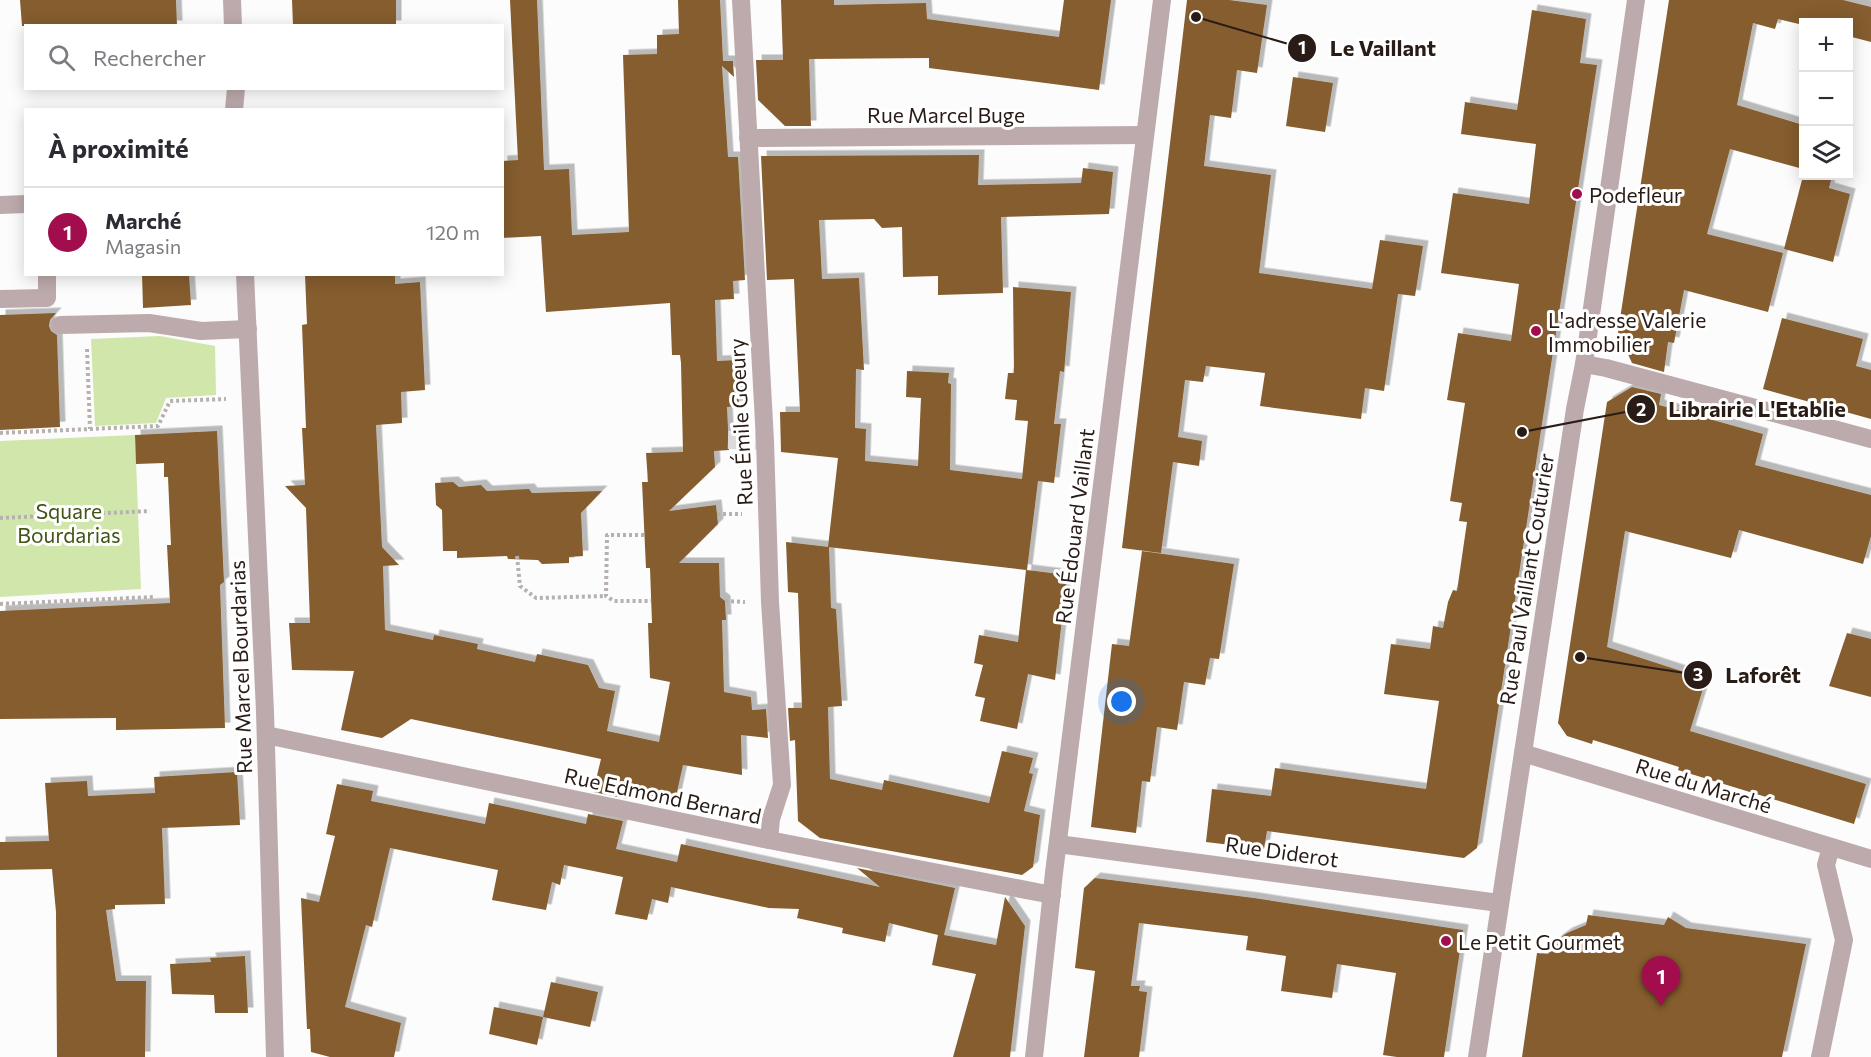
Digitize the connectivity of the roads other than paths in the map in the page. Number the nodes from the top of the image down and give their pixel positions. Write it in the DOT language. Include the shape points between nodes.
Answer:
graph roads {
  1 [pos="232,0"];
  2 [pos="741,0"];
  3 [pos="1162,0"];
  4 [pos="1636,0"];
  5 [pos="233,24"];
  6 [pos="236,90"];
  7 [pos="234,108"];
  8 [pos="1144,135"];
  9 [pos="748,138"];
  10 [pos="24,204"];
  11 [pos="0,205"];
  12 [pos="46,276"];
  13 [pos="245,276"];
  14 [pos="0,299"];
  15 [pos="60,325"];
  16 [pos="248,329"];
  17 [pos="1584,364"];
  18 [pos="1871,439"];
  19 [pos="266,735"];
  20 [pos="1523,753"];
  21 [pos="769,840"];
  22 [pos="1058,844"];
  23 [pos="1831,847"];
  24 [pos="1871,859"];
  25 [pos="1052,895"];
  26 [pos="1499,903"];
  27 [pos="275,1057"];
  28 [pos="1034,1057"];
  29 [pos="1477,1057"];
  30 [pos="1820,1057"];
  1 -- 5 [label="street"];
  2 -- 9 [label="street, Rue Émile Goeury"];
  3 -- 8 [label="street, Rue Édouard Vaillant"];
  4 -- 17 [label="street, Rue Paul Vaillant Couturier"];
  6 -- 7 [label="street"];
  8 -- 9 [label="street, Rue Marcel Buge"];
  8 -- 22 [label="street, Rue Édouard Vaillant"];
  9 -- 21 [label="street, Rue Émile Goeury" via="782,785"];
  10 -- 11 [label="street"];
  12 -- 14 [label="street" via="47,298"];
  13 -- 16 [label="street, Rue Marcel Bourdarias"];
  15 -- 16 [label="street" via="149,323 201,331"];
  16 -- 19 [label="street, Rue Marcel Bourdarias"];
  17 -- 18 [label="street"];
  17 -- 20 [label="street, Rue Paul Vaillant Couturier"];
  19 -- 21 [label="street, Rue Edmond Bernard"];
  19 -- 27 [label="street, Rue Marcel Bourdarias"];
  20 -- 23 [label="street, Rue du Marché"];
  20 -- 26 [label="street, Rue Paul Vaillant Couturier"];
  21 -- 25 [label="street, Rue Edmond Bernard"];
  22 -- 25 [label="street, Rue Édouard Vaillant"];
  22 -- 26 [label="street, Rue Diderot"];
  23 -- 24 [label="street, Rue du Marché"];
  23 -- 30 [label="street" via="1826,865 1844,940"];
  25 -- 28 [label="street, Rue Édouard Vaillant"];
  26 -- 29 [label="street, Rue Paul Vaillant Couturier"];
}
